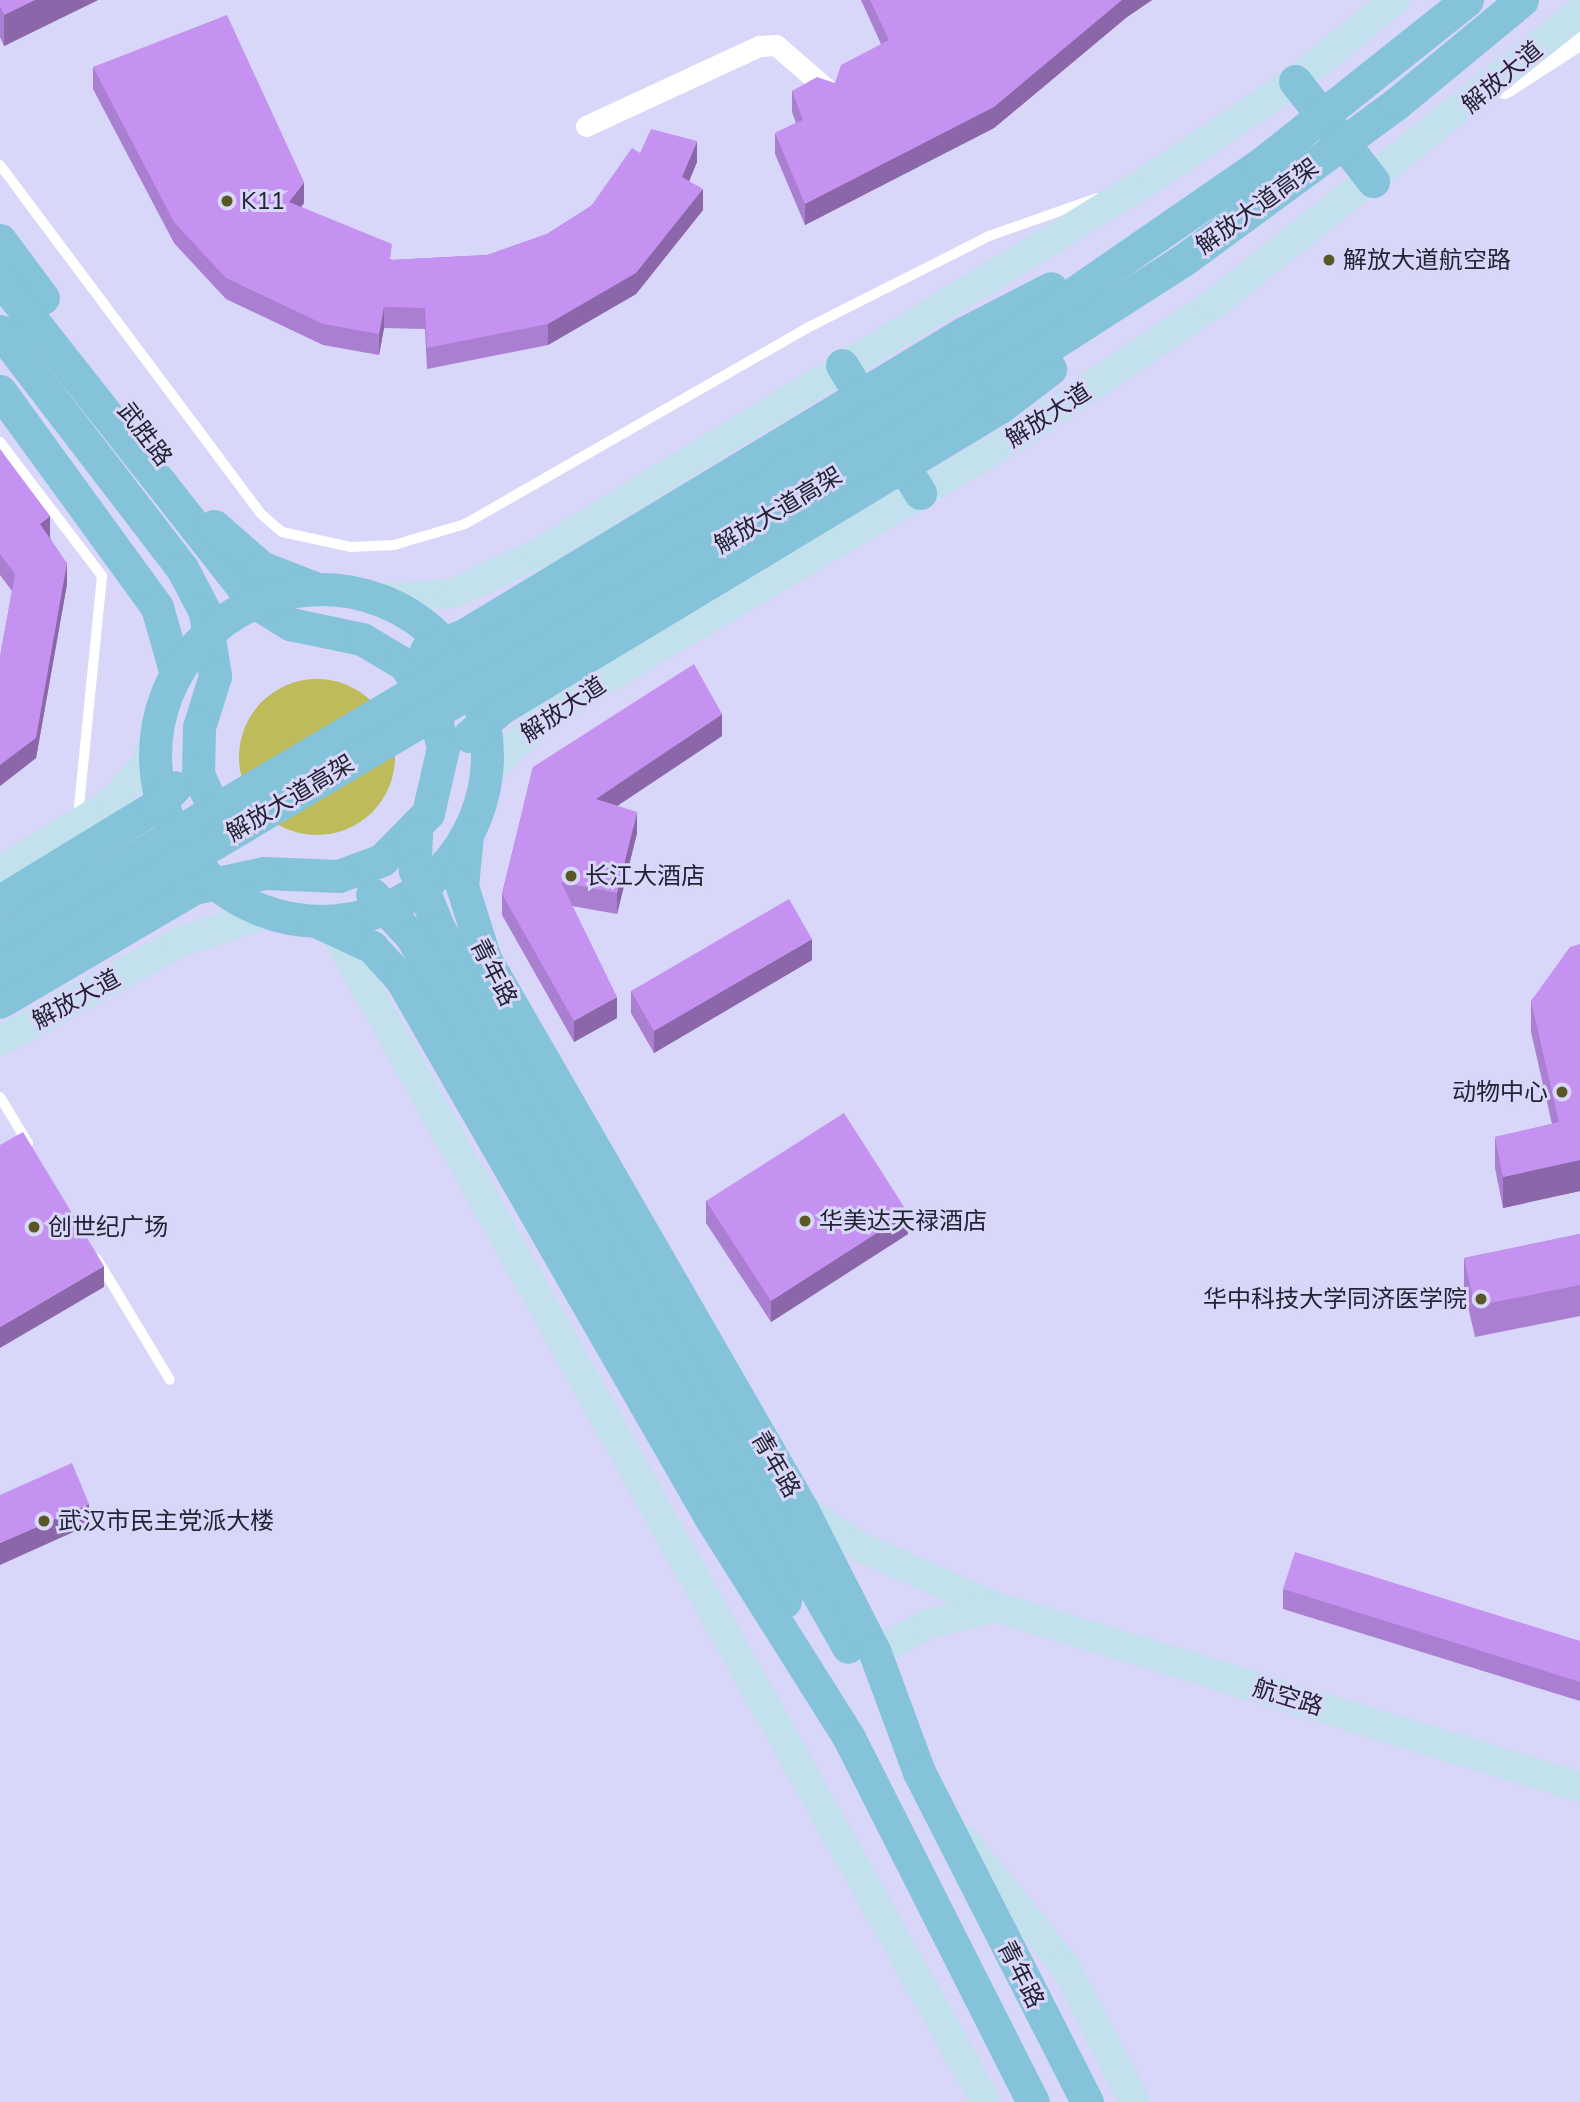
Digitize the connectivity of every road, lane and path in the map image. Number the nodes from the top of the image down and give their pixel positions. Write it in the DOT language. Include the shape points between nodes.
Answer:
graph roads {
  1 [pos="1395,0"];
  2 [pos="1467,0"];
  3 [pos="1522,0"];
  4 [pos="1580,12"];
  5 [pos="1580,39"];
  6 [pos="1295,81"];
  7 [pos="831,92"];
  8 [pos="586,126"];
  9 [pos="1444,127"];
  10 [pos="0,165"];
  11 [pos="1152,178"];
  12 [pos="1373,181"];
  13 [pos="1186,217"];
  14 [pos="0,240"];
  15 [pos="1182,261"];
  16 [pos="0,279"];
  17 [pos="0,331"];
  18 [pos="842,365"];
  19 [pos="0,391"];
  20 [pos="0,442"];
  21 [pos="920,493"];
  22 [pos="321,589"];
  23 [pos="376,599"];
  24 [pos="385,650"];
  25 [pos="176,674"];
  26 [pos="156,735"];
  27 [pos="197,749"];
  28 [pos="486,773"];
  29 [pos="436,794"];
  30 [pos="77,825"];
  31 [pos="416,832"];
  32 [pos="467,835"];
  33 [pos="0,870"];
  34 [pos="296,875"];
  35 [pos="339,876"];
  36 [pos="0,901"];
  37 [pos="268,913"];
  38 [pos="324,925"];
  39 [pos="0,937"];
  40 [pos="0,970"];
  41 [pos="0,1002"];
  42 [pos="0,1041"];
  43 [pos="0,1097"];
  44 [pos="35,1156"];
  45 [pos="92,1250"];
  46 [pos="170,1380"];
  47 [pos="750,1501"];
  48 [pos="803,1509"];
  49 [pos="996,1607"];
  50 [pos="875,1653"];
  51 [pos="849,1736"];
  52 [pos="919,1772"];
  53 [pos="1580,1787"];
  54 [pos="938,1809"];
  55 [pos="998,2031"];
  56 [pos="986,2102"];
  57 [pos="1018,2102"];
  58 [pos="1033,2102"];
  59 [pos="1087,2102"];
  60 [pos="1135,2102"];
  1 -- 6 [label="main road"];
  2 -- 13 [label="main road, 解放大道高架"];
  3 -- 15 [label="main road, 解放大道高架" via="1397,103"];
  4 -- 9 [label="main road, 解放大道"];
  5 -- 9 [label="street"];
  6 -- 11 [label="main road"];
  6 -- 12 [label="main road"];
  7 -- 8 [label="street" via="776,45 759,46"];
  9 -- 12 [label="main road, 解放大道"];
  10 -- 11 [label="lane" via="260,513 282,532 351,547 394,545 465,524 811,326 953,254"];
  11 -- 18 [label="main road"];
  12 -- 21 [label="main road, 解放大道" via="1212,306"];
  13 -- 24 [label="main road" via="962,334 464,635 428,650"];
  13 -- 39 [label="main road, 解放大道高架" via="984,355"];
  14 -- 22 [label="main road, 武胜路" via="238,552 284,579"];
  15 -- 29 [label="main road" via="1000,407 501,708 463,742"];
  15 -- 40 [label="main road, 解放大道高架" via="986,386"];
  16 -- 24 [label="main road" via="253,601 289,624"];
  17 -- 27 [label="main road" via="194,589 216,658"];
  18 -- 21 [label="main road"];
  18 -- 23 [label="main road" via="479,586"];
  19 -- 25 [label="main road" via="157,607"];
  20 -- 30 [label="lane" via="102,576"];
  21 -- 28 [label="main road, 解放大道" via="551,711"];
  22 -- 23 [label="main road"];
  22 -- 25 [label="main road" via="279,596 232,615"];
  23 -- 28 [label="main road" via="426,627 465,671 484,724"];
  24 -- 29 [label="main road" via="432,702 443,748"];
  25 -- 26 [label="main road"];
  26 -- 30 [label="main road" via="133,782"];
  26 -- 37 [label="main road" via="158,791 184,850 209,878"];
  27 -- 34 [label="main road" via="204,798 231,840 272,868"];
  27 -- 36 [label="main road" via="157,805"];
  28 -- 32 [label="main road"];
  29 -- 31 [label="main road"];
  30 -- 33 [label="main road"];
  31 -- 35 [label="main road" via="382,860"];
  31 -- 47 [label="main road" via="415,870 435,920"];
  32 -- 38 [label="main road" via="422,887 390,906"];
  32 -- 48 [label="main road, 青年路" via="462,886 485,959"];
  34 -- 35 [label="main road"];
  34 -- 41 [label="main road" via="245,875 194,888"];
  35 -- 47 [label="main road" via="376,897 411,936"];
  37 -- 38 [label="main road"];
  37 -- 42 [label="main road, 解放大道" via="189,938"];
  38 -- 51 [label="main road, 青年路" via="372,947 401,979 710,1517"];
  38 -- 56 [label="main road"];
  43 -- 44 [label="lane"];
  45 -- 46 [label="lane"];
  47 -- 51 [label="main road"];
  47 -- 52 [label="main road"];
  48 -- 49 [label="main road, 航空路" via="862,1548"];
  48 -- 50 [label="main road, 青年路"];
  49 -- 50 [label="main road" via="927,1624"];
  49 -- 53 [label="main road, 航空路"];
  50 -- 52 [label="main road, 青年路"];
  51 -- 55 [label="main road, 青年路"];
  52 -- 54 [label="main road, 青年路"];
  54 -- 59 [label="main road, 青年路"];
  54 -- 60 [label="main road" via="1065,1966"];
  55 -- 57 [label="main road"];
  55 -- 58 [label="main road, 青年路"];
}
